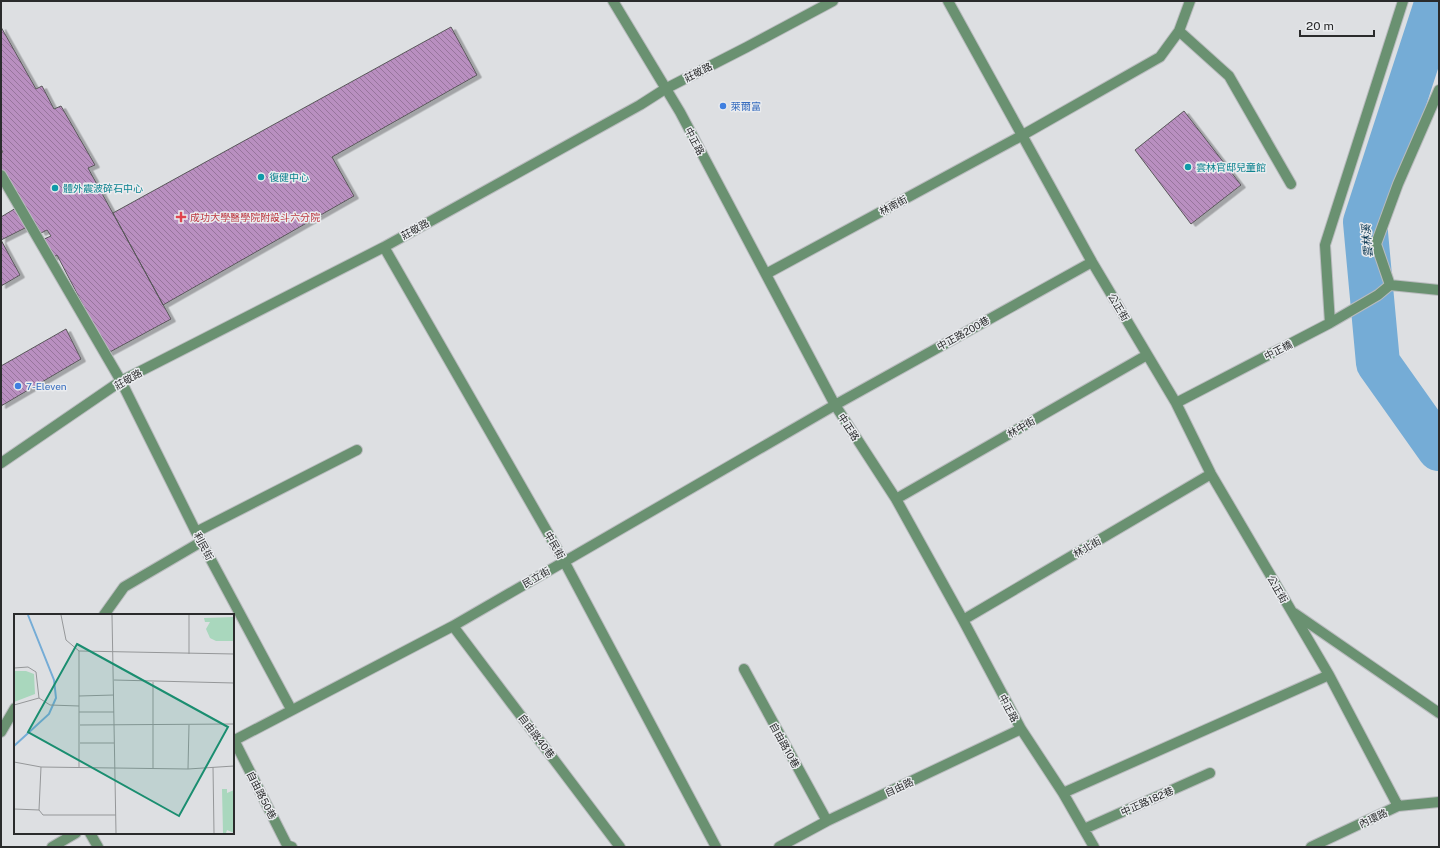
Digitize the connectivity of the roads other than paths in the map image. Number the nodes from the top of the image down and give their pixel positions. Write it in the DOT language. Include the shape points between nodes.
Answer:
graph roads {
  1 [pos="613,1"];
  2 [pos="833,1"];
  3 [pos="948,1"];
  4 [pos="1190,1"];
  5 [pos="1403,1"];
  6 [pos="1179,31"];
  7 [pos="665,88"];
  8 [pos="1439,90"];
  9 [pos="1021,136"];
  10 [pos="1,175"];
  11 [pos="1291,184"];
  12 [pos="384,247"];
  13 [pos="1092,262"];
  14 [pos="766,274"];
  15 [pos="1390,285"];
  16 [pos="1439,290"];
  17 [pos="1331,323"];
  18 [pos="1147,354"];
  19 [pos="121,381"];
  20 [pos="1176,403"];
  21 [pos="835,405"];
  22 [pos="357,450"];
  23 [pos="1,463"];
  24 [pos="1211,474"];
  25 [pos="896,499"];
  26 [pos="196,532"];
  27 [pos="201,542"];
  28 [pos="564,561"];
  29 [pos="1292,612"];
  30 [pos="105,614"];
  31 [pos="963,620"];
  32 [pos="453,626"];
  33 [pos="744,670"];
  34 [pos="1329,675"];
  35 [pos="291,709"];
  36 [pos="14,710"];
  37 [pos="1439,713"];
  38 [pos="1021,729"];
  39 [pos="1,732"];
  40 [pos="234,740"];
  41 [pos="1210,773"];
  42 [pos="1063,793"];
  43 [pos="1439,802"];
  44 [pos="1398,806"];
  45 [pos="827,821"];
  46 [pos="1084,829"];
  47 [pos="74,834"];
  48 [pos="91,834"];
  49 [pos="52,847"];
  50 [pos="98,847"];
  51 [pos="292,847"];
  52 [pos="620,847"];
  53 [pos="716,847"];
  54 [pos="779,847"];
  55 [pos="1094,847"];
  56 [pos="1311,847"];
  1 -- 7 [label="street, 中正路"];
  2 -- 7 [label="street, 莊敬路"];
  3 -- 9 [label="street, 公正街"];
  4 -- 6 [label="street, 林南街"];
  5 -- 17 [label="street" via="1326,245"];
  6 -- 9 [label="street, 林南街" via="1160,57"];
  6 -- 11 [label="street" via="1229,76"];
  7 -- 12 [label="street, 莊敬路" via="640,105"];
  7 -- 14 [label="street, 中正路"];
  8 -- 15 [label="street" via="1398,184 1376,244"];
  9 -- 13 [label="street, 公正街"];
  9 -- 14 [label="street, 林南街"];
  10 -- 19 [label="street, 利民街"];
  12 -- 19 [label="street, 莊敬路"];
  12 -- 28 [label="street, 中民街"];
  13 -- 18 [label="street, 公正街"];
  13 -- 21 [label="street, 中正路200巷"];
  14 -- 21 [label="street, 中正路"];
  15 -- 16 [label="street"];
  15 -- 17 [label="street, 中正橋"];
  17 -- 20 [label="street, 中正橋"];
  18 -- 20 [label="street, 公正街"];
  18 -- 25 [label="street, 林中街"];
  19 -- 23 [label="street, 莊敬路"];
  19 -- 26 [label="street, 利民街"];
  20 -- 24 [label="street, 公正街"];
  21 -- 25 [label="street, 中正路"];
  21 -- 28 [label="street, 民立街"];
  22 -- 26 [label="street"];
  24 -- 29 [label="street, 公正街"];
  24 -- 31 [label="street, 林北街"];
  25 -- 31 [label="street, 中正路"];
  26 -- 27 [label="street, 利民街"];
  27 -- 30 [label="street" via="124,587"];
  27 -- 35 [label="street, 利民街"];
  28 -- 32 [label="street, 民立街"];
  28 -- 53 [label="street, 中民街"];
  29 -- 34 [label="street, 公正街"];
  29 -- 37 [label="street, 公正街"];
  31 -- 38 [label="street, 中正路"];
  32 -- 35 [label="street, 民立街"];
  32 -- 52 [label="street, 自由路40巷"];
  33 -- 45 [label="street, 自由路10巷"];
  34 -- 42 [label="street"];
  34 -- 44 [label="street, 公正街"];
  35 -- 40 [label="street, 民立街"];
  36 -- 39 [label="street"];
  38 -- 42 [label="street, 中正路"];
  38 -- 45 [label="street, 自由路"];
  40 -- 51 [label="street, 自由路50巷" via="287,845"];
  41 -- 46 [label="street, 中正路182巷"];
  42 -- 46 [label="street, 中正路"];
  43 -- 44 [label="street, 內環路"];
  44 -- 56 [label="street, 內環路"];
  45 -- 54 [label="street, 自由路"];
  46 -- 55 [label="street, 中正路"];
  47 -- 49 [label="street"];
  48 -- 50 [label="street"];
}
